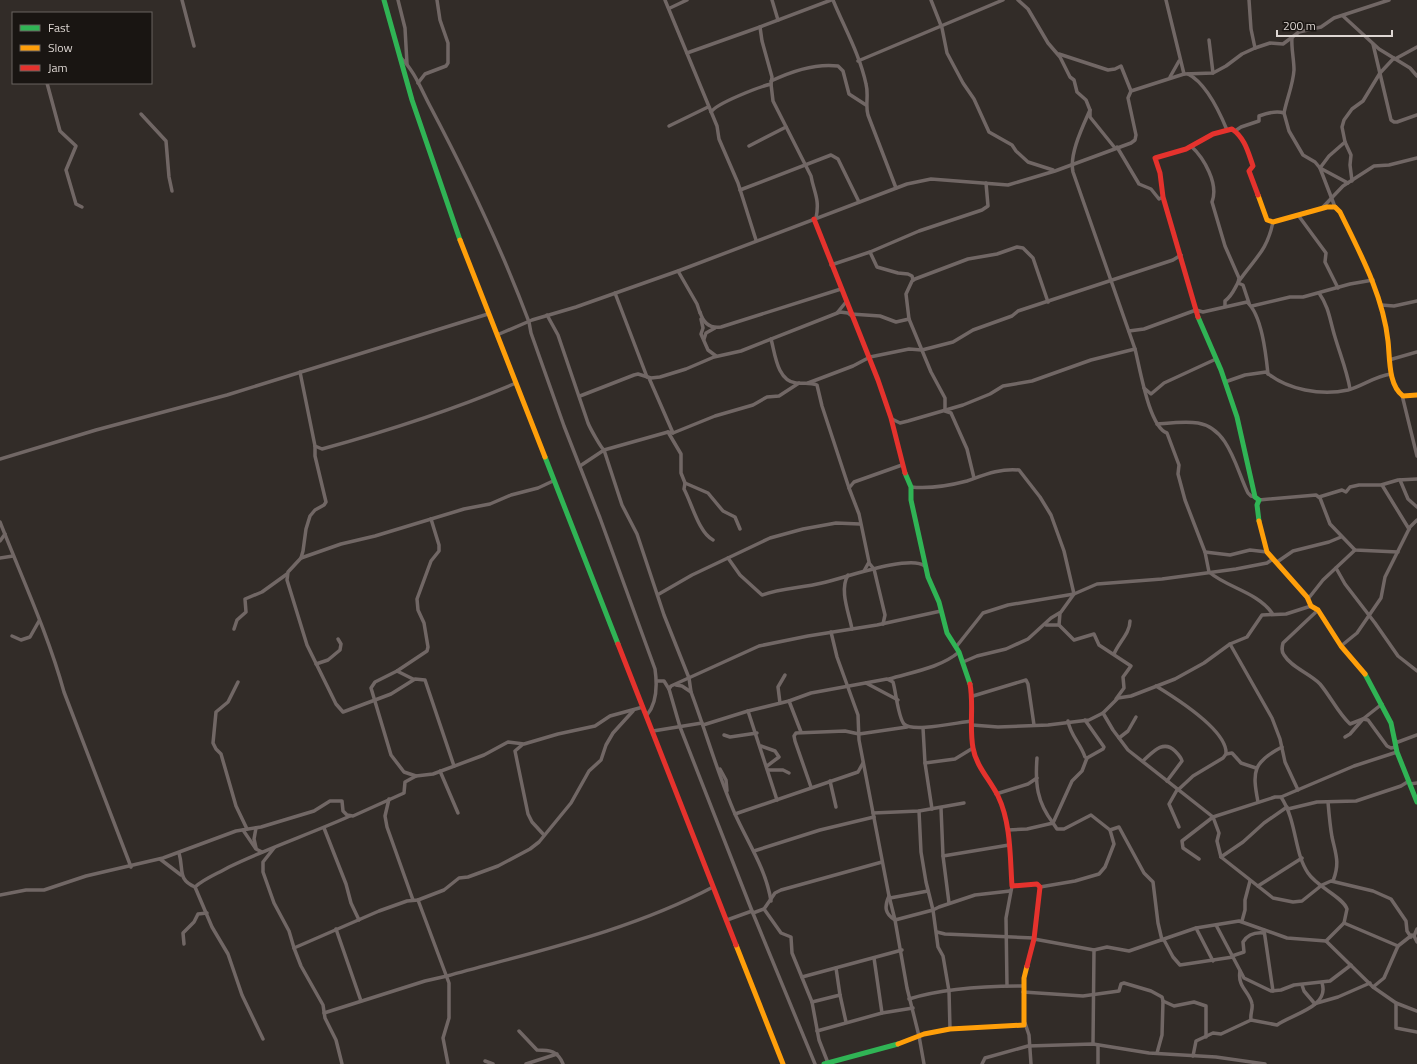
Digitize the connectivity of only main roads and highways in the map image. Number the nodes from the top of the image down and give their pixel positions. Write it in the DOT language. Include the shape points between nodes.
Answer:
graph roads {
  1 [pos="384,0"];
  2 [pos="815,219"];
  3 [pos="1417,395"];
  4 [pos="1417,802"];
  5 [pos="826,1063"];
  6 [pos="783,1064"];
  1 -- 6 [label="main road" via="398,55 446,201 496,336"];
  2 -- 5 [label="main road" via="831,265 870,357 891,418 902,465 911,488 911,500 929,582 949,637 959,652 973,696 973,748 979,765 996,794 1008,830 1011,889 1032,884 1038,884 1040,887 1034,938 1023,986 1025,1023 1019,1026 950,1029"];
  3 -- 4 [label="main road" via="1402,395 1396,389 1391,374 1381,305 1373,280 1349,229 1335,207 1273,222 1266,218 1249,172 1253,166 1248,149 1242,137 1230,129 1212,134 1183,150 1167,152 1155,158 1163,197 1196,310 1237,417 1267,552 1308,599 1311,606 1318,610 1341,646 1367,676 1391,723 1396,749"];
}
